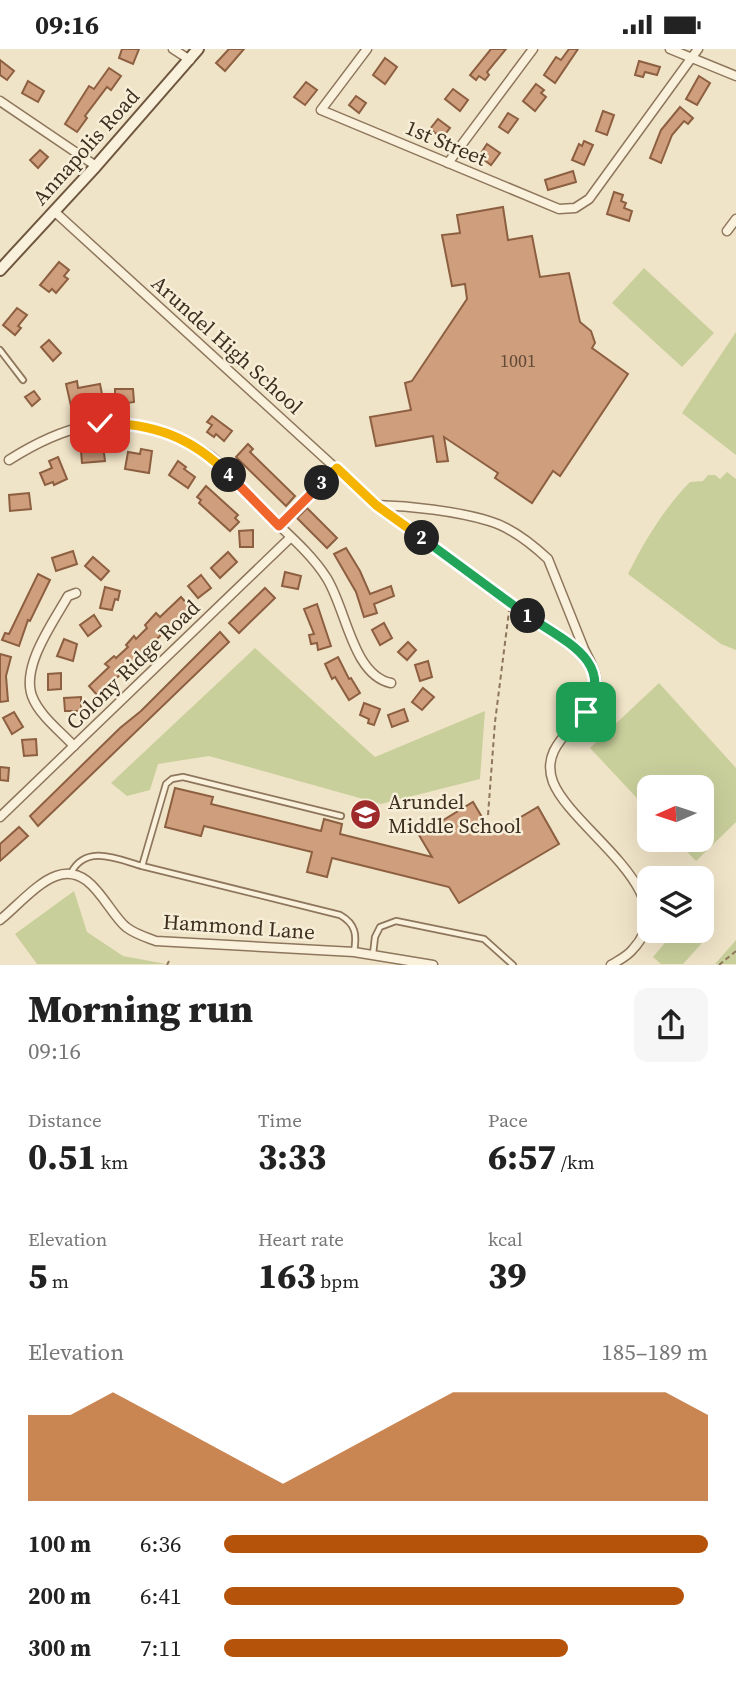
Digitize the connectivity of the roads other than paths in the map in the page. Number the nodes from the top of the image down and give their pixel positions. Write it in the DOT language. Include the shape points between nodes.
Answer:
graph roads {
  1 [pos="173,49"];
  2 [pos="198,49"];
  3 [pos="367,49"];
  4 [pos="533,49"];
  5 [pos="670,49"];
  6 [pos="698,49"];
  7 [pos="692,58"];
  8 [pos="190,60"];
  9 [pos="736,76"];
  10 [pos="0,101"];
  11 [pos="448,163"];
  12 [pos="96,166"];
  13 [pos="55,212"];
  14 [pos="736,219"];
  15 [pos="727,231"];
  16 [pos="0,269"];
  17 [pos="0,350"];
  18 [pos="23,380"];
  19 [pos="9,460"];
  20 [pos="376,505"];
  21 [pos="290,538"];
  22 [pos="76,593"];
  23 [pos="588,658"];
  24 [pos="391,683"];
  25 [pos="74,745"];
  26 [pos="0,816"];
  27 [pos="341,816"];
  28 [pos="142,866"];
  29 [pos="71,874"];
  30 [pos="0,920"];
  31 [pos="354,952"];
  32 [pos="373,954"];
  33 [pos="433,964"];
  34 [pos="513,964"];
  35 [pos="611,964"];
  1 -- 8 [label="street"];
  2 -- 8 [label="main road, Annapolis Road"];
  3 -- 11 [label="street, 1st Street" via="321,110"];
  4 -- 11 [label="street"];
  5 -- 7 [label="street"];
  6 -- 7 [label="street"];
  7 -- 9 [label="street"];
  7 -- 11 [label="street, 1st Street" via="589,199 575,208 559,209"];
  8 -- 12 [label="main road, Annapolis Road"];
  10 -- 12 [label="street"];
  12 -- 13 [label="main road, Annapolis Road"];
  13 -- 16 [label="main road, Annapolis Road"];
  13 -- 20 [label="street, Arundel High School"];
  14 -- 15 [label="street"];
  17 -- 18 [label="lane"];
  19 -- 21 [label="street" via="38,442 79,427 128,423 154,428 212,457"];
  20 -- 23 [label="lane, Arundel High School"];
  20 -- 23 [label="street" via="491,521 534,546 548,559"];
  21 -- 24 [label="street" via="327,577 366,666"];
  21 -- 25 [label="street, Colony Ridge Road"];
  22 -- 25 [label="street" via="68,596 42,644 30,680 32,696 41,710"];
  23 -- 35 [label="street" via="596,678 593,700 556,745 552,780 570,809 643,894 647,917 642,938 632,952"];
  25 -- 26 [label="street, Colony Ridge Road"];
  27 -- 28 [label="lane" via="183,777 172,779 166,784"];
  28 -- 29 [label="lane" via="89,855"];
  28 -- 31 [label="lane" via="340,915 355,929"];
  29 -- 30 [label="street" via="56,876"];
  29 -- 31 [label="street, Hammond Lane" via="88,881 124,925 156,941"];
  31 -- 32 [label="street, Hammond Lane"];
  32 -- 33 [label="street, Hammond Lane"];
  32 -- 34 [label="lane" via="380,927 396,921 484,939"];
}
